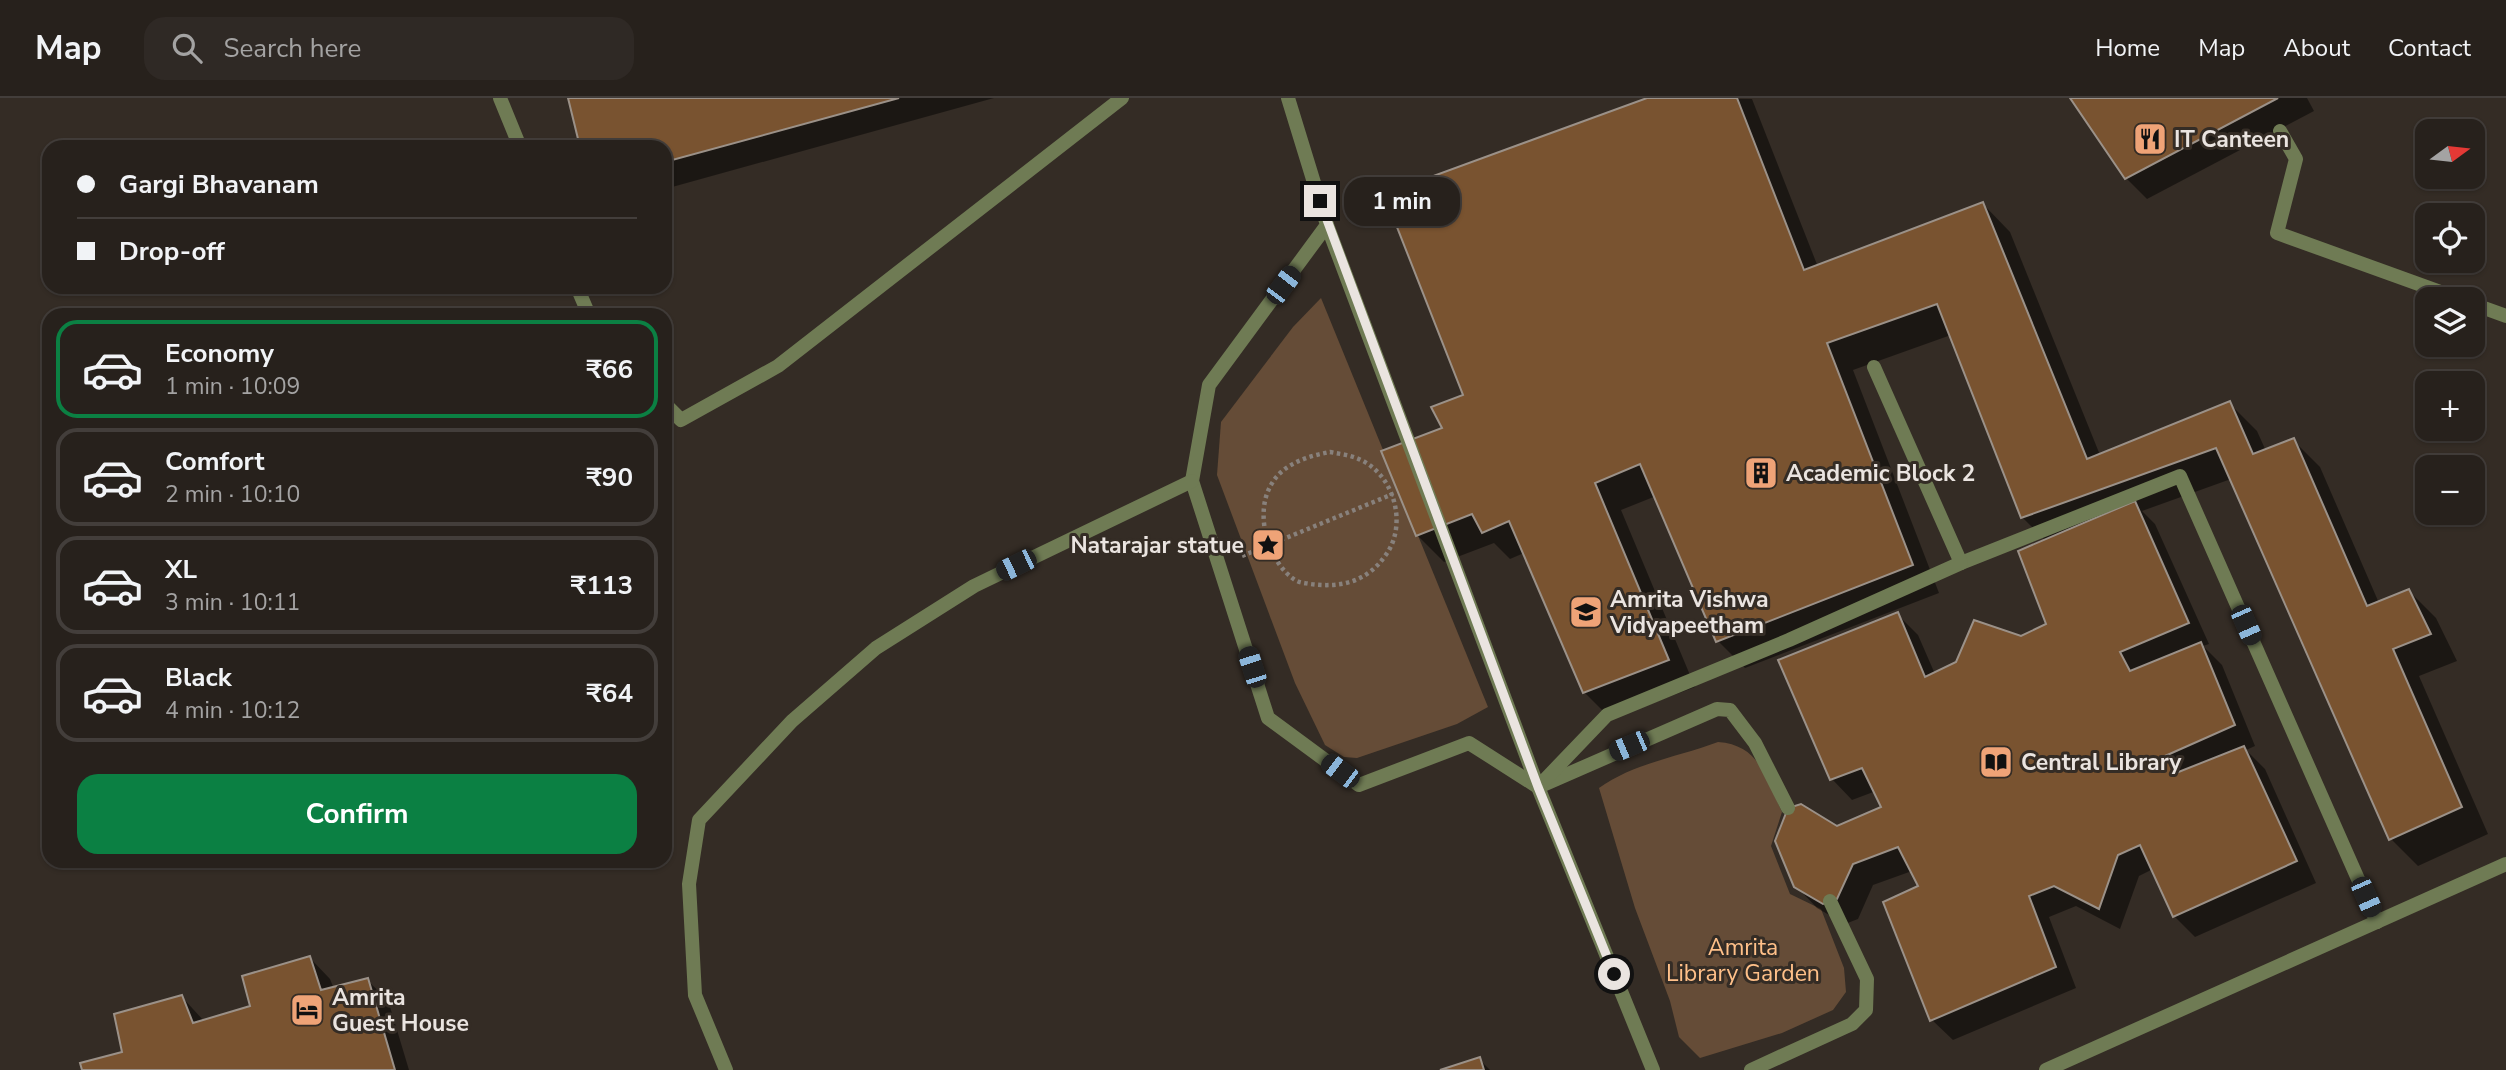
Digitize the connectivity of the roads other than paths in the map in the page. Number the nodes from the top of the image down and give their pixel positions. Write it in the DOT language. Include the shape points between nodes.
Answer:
graph roads {
  1 [pos="499,98"];
  2 [pos="1122,98"];
  3 [pos="1290,100"];
  4 [pos="2280,131"];
  5 [pos="517,140"];
  6 [pos="1327,225"];
  7 [pos="2427,287"];
  8 [pos="2485,308"];
  9 [pos="2506,316"];
  10 [pos="1874,367"];
  11 [pos="672,411"];
  12 [pos="1192,481"];
  13 [pos="1961,563"];
  14 [pos="1538,787"];
  15 [pos="1788,808"];
  16 [pos="2506,864"];
  17 [pos="1830,901"];
  18 [pos="2376,922"];
  19 [pos="726,1070"];
  20 [pos="1653,1070"];
  21 [pos="1751,1070"];
  22 [pos="2046,1070"];
  1 -- 5 [label="street"];
  2 -- 11 [label="street" via="778,366 681,420"];
  3 -- 6 [label="street"];
  4 -- 7 [label="street" via="2296,159 2277,233"];
  6 -- 12 [label="street" via="1209,385"];
  6 -- 14 [label="street"];
  8 -- 9 [label="street"];
  10 -- 13 [label="street"];
  12 -- 14 [label="street" via="1268,718 1359,785 1469,743"];
  12 -- 19 [label="street" via="974,586 876,648 792,721 699,820 689,884 695,995"];
  13 -- 14 [label="street" via="1607,715"];
  13 -- 18 [label="street" via="2180,476"];
  14 -- 15 [label="street" via="1717,709 1730,710 1755,743"];
  14 -- 20 [label="street"];
  16 -- 18 [label="street"];
  17 -- 21 [label="street" via="1867,979 1866,1010 1852,1024"];
  18 -- 22 [label="street"];
}
